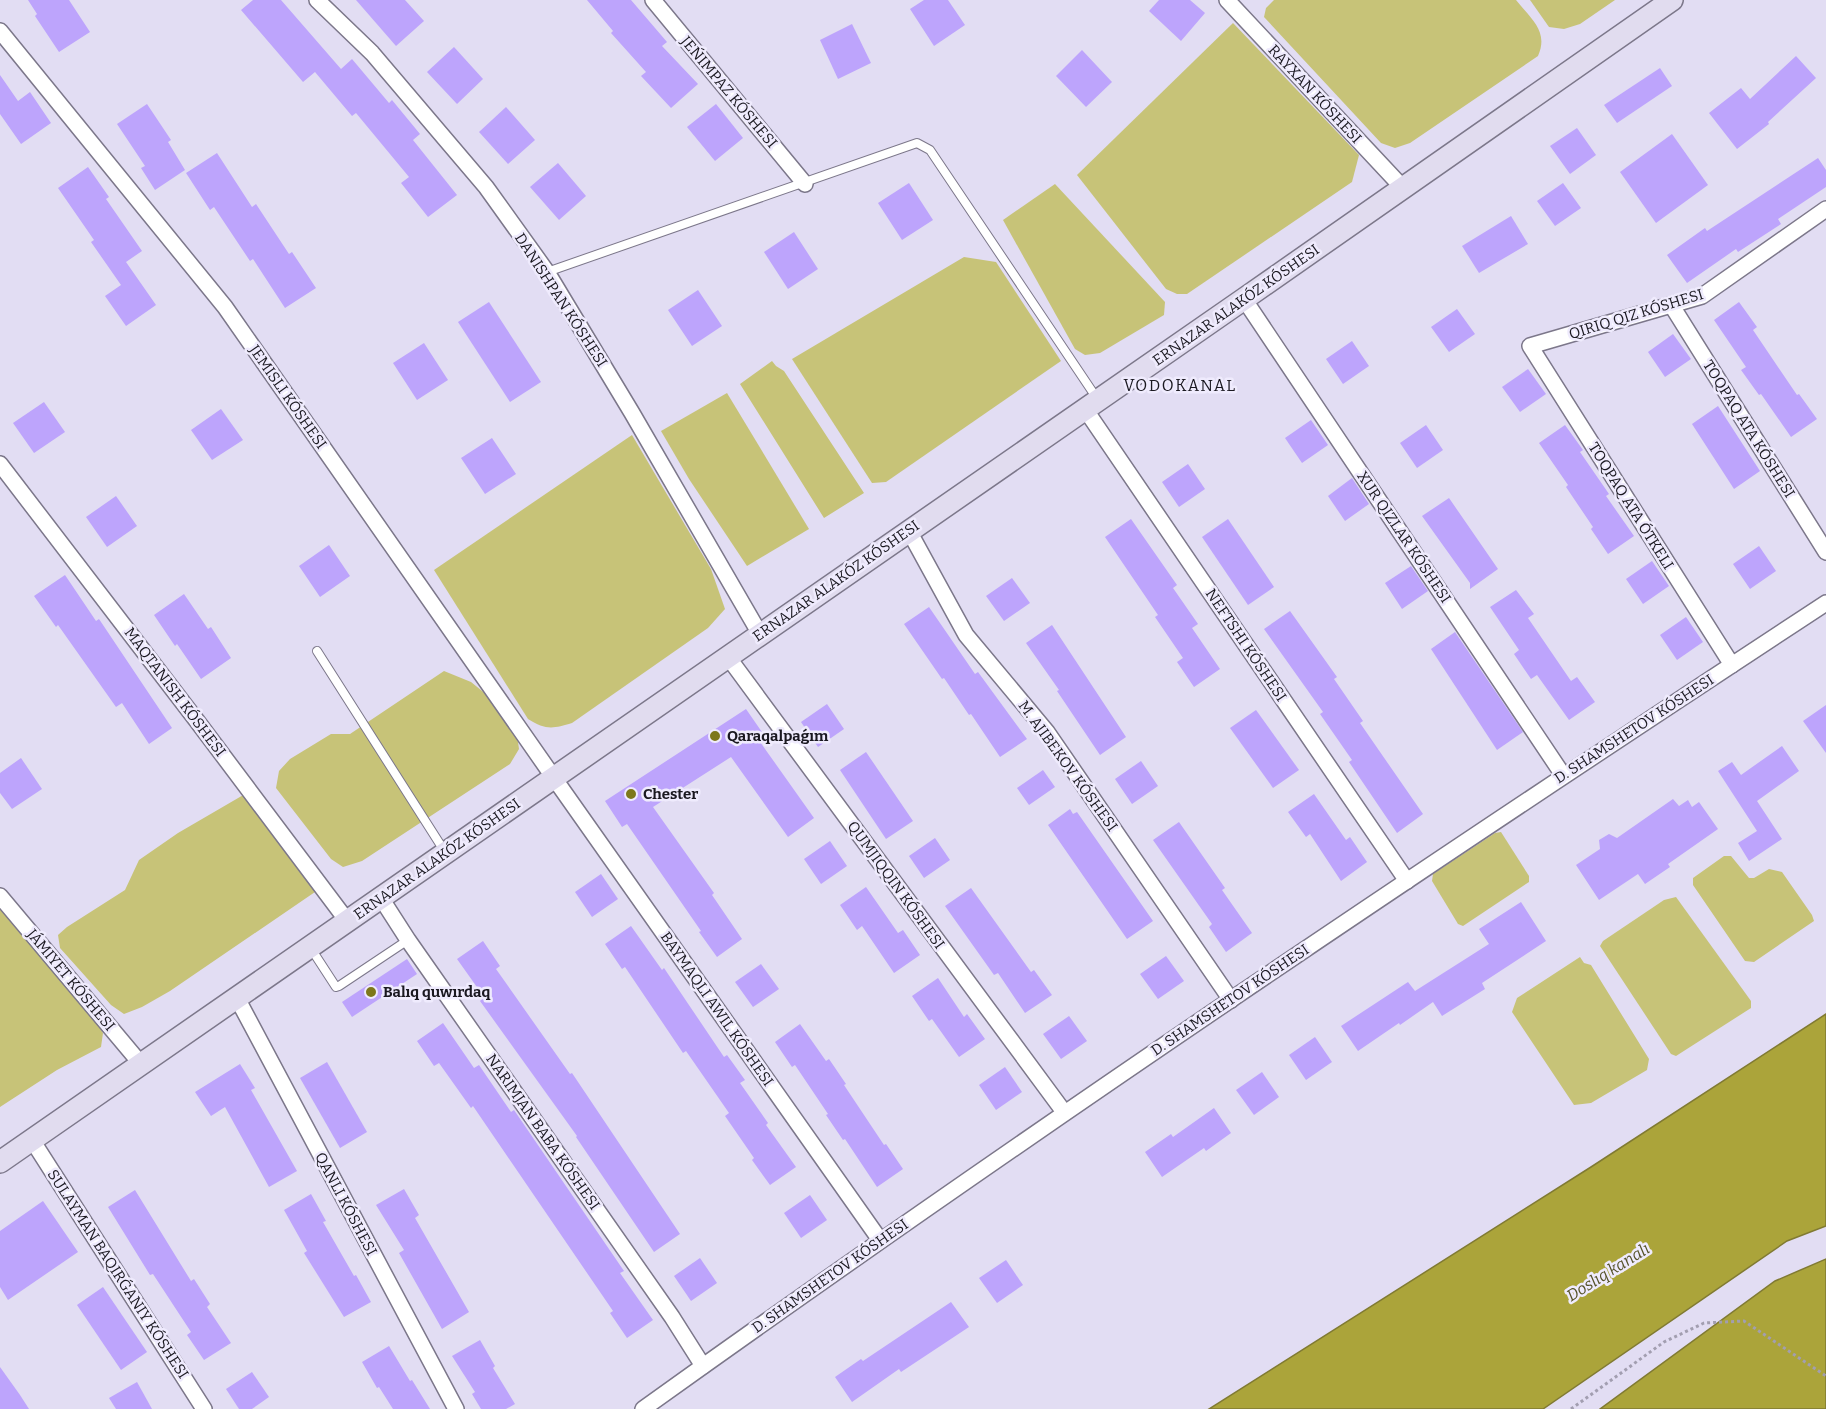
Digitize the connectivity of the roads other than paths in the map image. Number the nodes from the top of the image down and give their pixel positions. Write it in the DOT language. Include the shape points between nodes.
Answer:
graph roads {
  1 [pos="317,0"];
  2 [pos="653,0"];
  3 [pos="1227,0"];
  4 [pos="1672,0"];
  5 [pos="0,31"];
  6 [pos="805,183"];
  7 [pos="1403,188"];
  8 [pos="1826,209"];
  9 [pos="547,272"];
  10 [pos="1244,299"];
  11 [pos="1672,306"];
  12 [pos="1092,405"];
  13 [pos="0,464"];
  14 [pos="909,531"];
  15 [pos="1826,552"];
  16 [pos="1826,603"];
  17 [pos="760,634"];
  18 [pos="317,651"];
  19 [pos="728,657"];
  20 [pos="1732,665"];
  21 [pos="1563,775"];
  22 [pos="554,778"];
  23 [pos="446,854"];
  24 [pos="1407,881"];
  25 [pos="0,896"];
  26 [pos="381,898"];
  27 [pos="348,922"];
  28 [pos="408,940"];
  29 [pos="310,947"];
  30 [pos="237,998"];
  31 [pos="1231,1000"];
  32 [pos="141,1064"];
  33 [pos="1064,1112"];
  34 [pos="32,1140"];
  35 [pos="0,1162"];
  36 [pos="880,1240"];
  37 [pos="703,1366"];
  38 [pos="204,1409"];
  39 [pos="456,1409"];
  40 [pos="643,1409"];
  1 -- 9 [label="street" via="372,53 486,187"];
  2 -- 6 [label="street, JEŃIMPAZ KÓSHESI"];
  3 -- 7 [label="street, RAYXAN KÓSHESI"];
  4 -- 7 [label="main road, ERNAZAR ALAKÓZ KÓSHESI"];
  5 -- 22 [label="street, JEMISLI KÓSHESI" via="225,307"];
  6 -- 9 [label="lane"];
  6 -- 12 [label="lane" via="917,144 930,150"];
  7 -- 10 [label="main road, ERNAZAR ALAKÓZ KÓSHESI"];
  8 -- 11 [label="street" via="1702,296"];
  9 -- 17 [label="street"];
  10 -- 12 [label="main road, ERNAZAR ALAKÓZ KÓSHESI"];
  10 -- 21 [label="street"];
  11 -- 15 [label="street, TOQPAQ ATA KÓSHESI"];
  11 -- 20 [label="street, TOQPAQ ATA ÓTKELI" via="1530,346"];
  12 -- 14 [label="main road, ERNAZAR ALAKÓZ KÓSHESI"];
  12 -- 24 [label="street, NEFTSHI KÓSHESI"];
  13 -- 27 [label="street"];
  14 -- 17 [label="main road, ERNAZAR ALAKÓZ KÓSHESI"];
  14 -- 31 [label="street, M. AJIBEKOV KÓSHESI" via="966,635 1047,732"];
  16 -- 20 [label="street, D. SHAMSHETOV KÓSHESI"];
  17 -- 19 [label="main road, ERNAZAR ALAKÓZ KÓSHESI"];
  18 -- 23 [label="lane"];
  19 -- 22 [label="main road, ERNAZAR ALAKÓZ KÓSHESI"];
  19 -- 33 [label="street"];
  20 -- 21 [label="street, D. SHAMSHETOV KÓSHESI"];
  21 -- 24 [label="street, D. SHAMSHETOV KÓSHESI"];
  22 -- 23 [label="main road, ERNAZAR ALAKÓZ KÓSHESI"];
  22 -- 36 [label="street, JEMISLI KÓSHESI"];
  23 -- 26 [label="main road, ERNAZAR ALAKÓZ KÓSHESI"];
  24 -- 31 [label="street, D. SHAMSHETOV KÓSHESI"];
  25 -- 32 [label="street, JÁMIYET KÓSHESI"];
  26 -- 27 [label="main road, ERNAZAR ALAKÓZ KÓSHESI"];
  26 -- 28 [label="street, NARIMJAN BABA KÓSHESI"];
  27 -- 29 [label="main road, ERNAZAR ALAKÓZ KÓSHESI"];
  28 -- 29 [label="lane" via="339,987"];
  28 -- 37 [label="street, NARIMJAN BABA KÓSHESI"];
  29 -- 30 [label="main road, ERNAZAR ALAKÓZ KÓSHESI"];
  30 -- 32 [label="main road, ERNAZAR ALAKÓZ KÓSHESI"];
  30 -- 39 [label="street"];
  31 -- 33 [label="street, D. SHAMSHETOV KÓSHESI"];
  32 -- 34 [label="main road, ERNAZAR ALAKÓZ KÓSHESI"];
  33 -- 36 [label="street, D. SHAMSHETOV KÓSHESI"];
  34 -- 35 [label="main road, ERNAZAR ALAKÓZ KÓSHESI"];
  34 -- 38 [label="street"];
  36 -- 37 [label="street, D. SHAMSHETOV KÓSHESI"];
  37 -- 40 [label="street, D. SHAMSHETOV KÓSHESI"];
}
